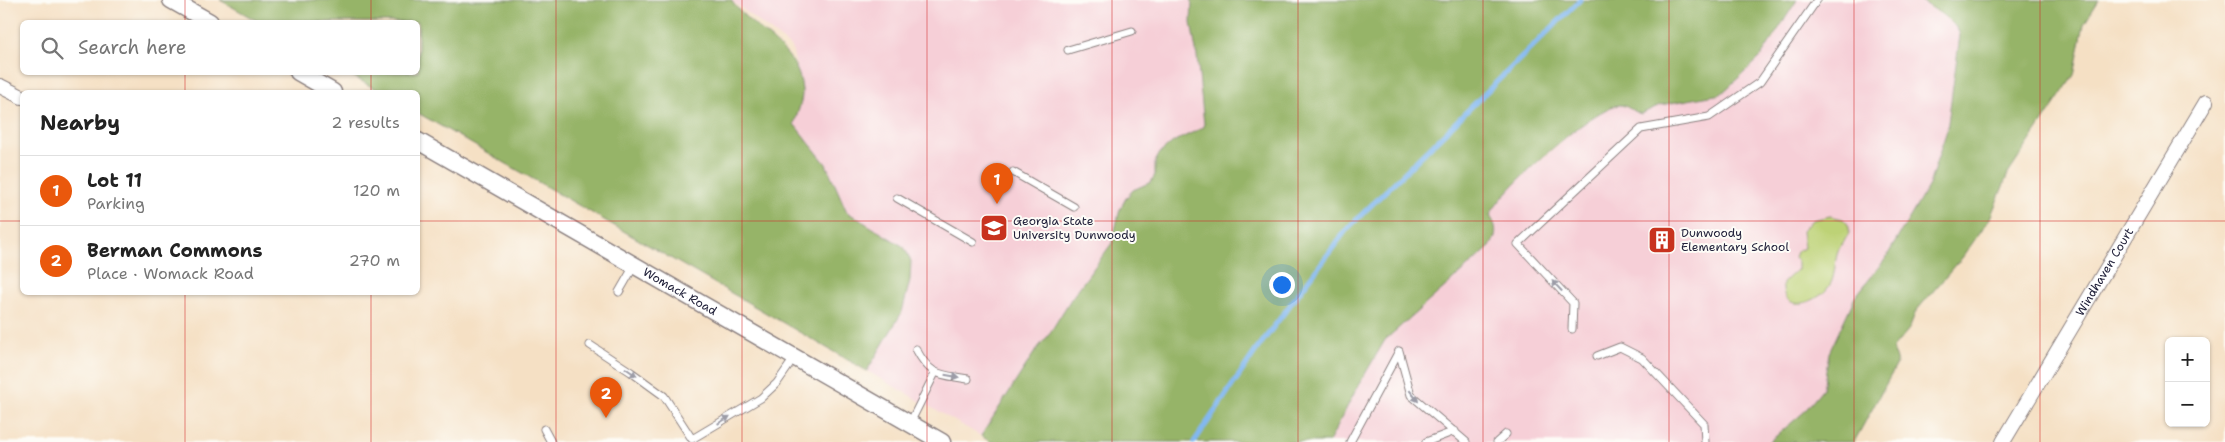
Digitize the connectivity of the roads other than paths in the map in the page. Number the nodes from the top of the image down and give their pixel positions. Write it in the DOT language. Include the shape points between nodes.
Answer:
graph roads {
  1 [pos="171,0"];
  2 [pos="1817,0"];
  3 [pos="206,20"];
  4 [pos="1132,31"];
  5 [pos="1068,50"];
  6 [pos="303,75"];
  7 [pos="0,86"];
  8 [pos="329,90"];
  9 [pos="20,96"];
  10 [pos="2206,102"];
  11 [pos="420,142"];
  12 [pos="1013,172"];
  13 [pos="897,198"];
  14 [pos="1074,207"];
  15 [pos="973,242"];
  16 [pos="634,265"];
  17 [pos="619,292"];
  18 [pos="1572,329"];
  19 [pos="590,345"];
  20 [pos="916,349"];
  21 [pos="1597,356"];
  22 [pos="795,357"];
  23 [pos="935,373"];
  24 [pos="968,379"];
  25 [pos="910,423"];
  26 [pos="544,429"];
  27 [pos="1455,431"];
  28 [pos="1506,434"];
  29 [pos="551,442"];
  30 [pos="942,442"];
  31 [pos="1350,442"];
  32 [pos="1426,442"];
  33 [pos="1466,442"];
  34 [pos="1496,442"];
  35 [pos="1704,442"];
  36 [pos="2003,442"];
  1 -- 3 [label="street"];
  18 -- 2 [label="lane, one-way" via="1573,303 1518,244 1642,129 1709,117 1760,82"];
  4 -- 5 [label="lane"];
  6 -- 8 [label="street"];
  7 -- 9 [label="street"];
  10 -- 36 [label="street, Windhaven Court"];
  11 -- 16 [label="street, Womack Road"];
  12 -- 14 [label="lane"];
  13 -- 15 [label="lane"];
  16 -- 17 [label="lane"];
  16 -- 22 [label="street, Womack Road"];
  19 -- 22 [label="lane, one-way" via="664,396 692,439 756,401 777,383"];
  20 -- 23 [label="lane"];
  21 -- 35 [label="lane" via="1620,347 1642,358 1704,424"];
  22 -- 25 [label="street, Womack Road"];
  23 -- 24 [label="lane, one-way"];
  23 -- 25 [label="lane"];
  25 -- 30 [label="street, Womack Road"];
  26 -- 29 [label="lane"];
  31 -- 27 [label="lane, one-way" via="1399,351 1411,395"];
  27 -- 32 [label="lane"];
  27 -- 33 [label="lane"];
  28 -- 34 [label="lane"];
}
